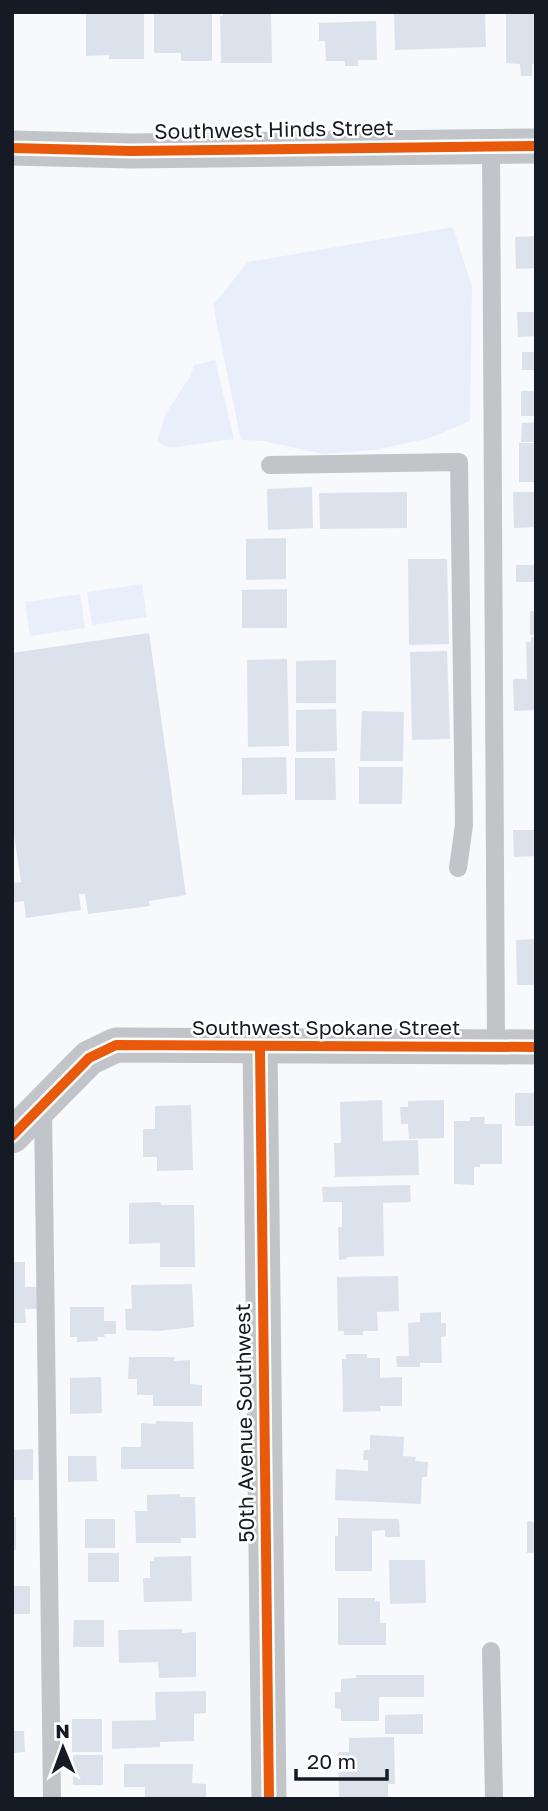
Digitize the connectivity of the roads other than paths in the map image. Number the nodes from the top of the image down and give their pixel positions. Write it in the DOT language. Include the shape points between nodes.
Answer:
graph roads {
  1 [pos="536,146"];
  2 [pos="491,147"];
  3 [pos="12,148"];
  4 [pos="270,465"];
  5 [pos="458,868"];
  6 [pos="260,1046"];
  7 [pos="536,1047"];
  8 [pos="496,1048"];
  9 [pos="43,1106"];
  10 [pos="12,1136"];
  11 [pos="491,1651"];
  12 [pos="52,1799"];
  13 [pos="269,1799"];
  14 [pos="494,1799"];
  1 -- 2 [label="street, Southwest Hinds Street"];
  2 -- 3 [label="street, Southwest Hinds Street"];
  2 -- 8 [label="lane"];
  4 -- 5 [label="lane" via="458,462 464,825"];
  6 -- 8 [label="street, Southwest Spokane Street"];
  6 -- 9 [label="street, Southwest Spokane Street" via="116,1045 89,1058"];
  6 -- 13 [label="street, 50th Avenue Southwest"];
  7 -- 8 [label="street, Southwest Spokane Street"];
  9 -- 10 [label="street"];
  9 -- 12 [label="lane"];
  11 -- 14 [label="lane"];
}
